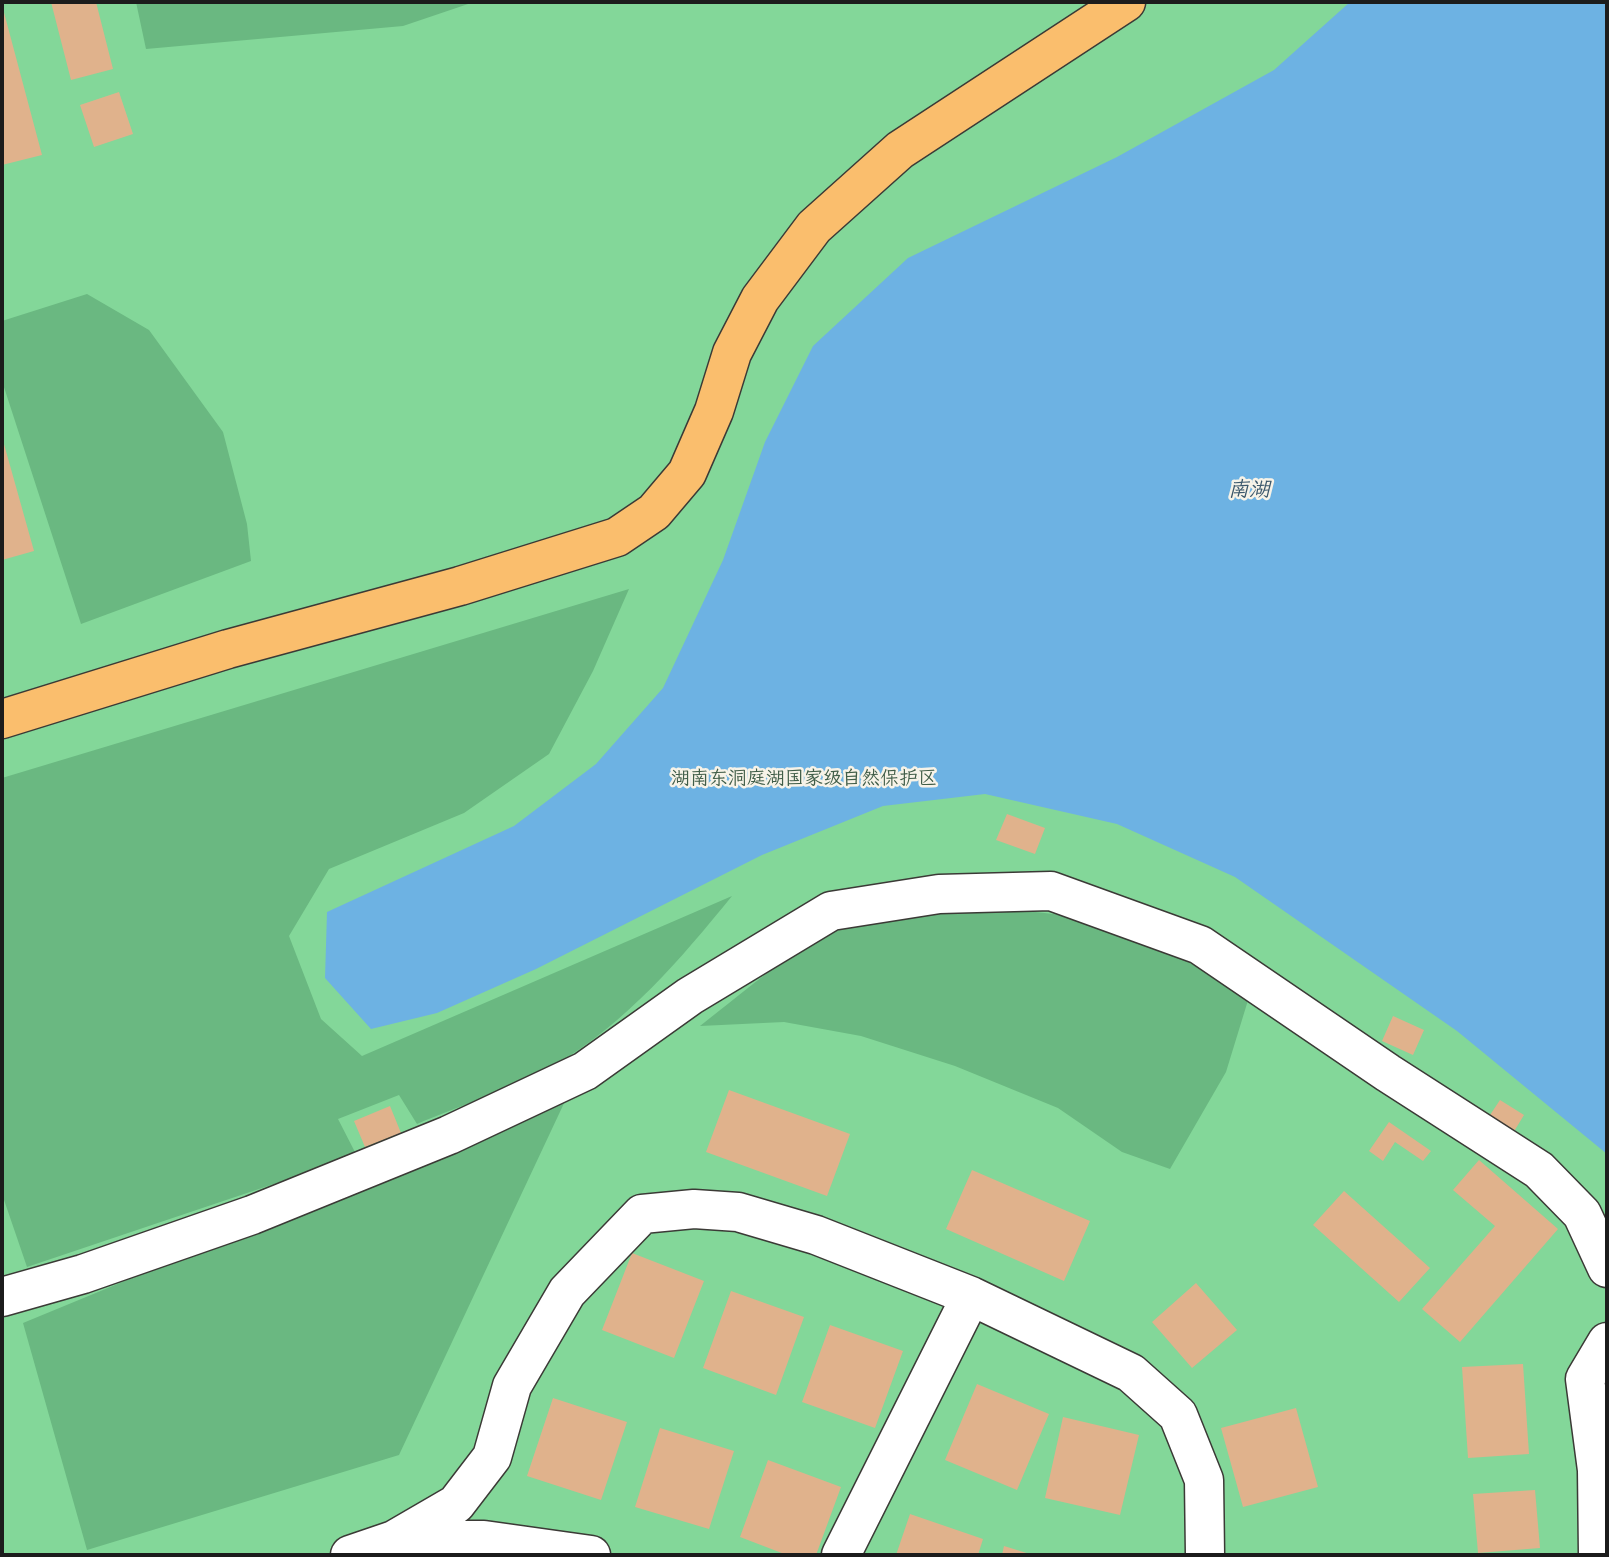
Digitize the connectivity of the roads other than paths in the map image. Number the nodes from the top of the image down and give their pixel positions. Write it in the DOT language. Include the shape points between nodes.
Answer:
graph roads {
  1 [pos="1126,2"];
  2 [pos="2,719"];
  3 [pos="1607,1268"];
  4 [pos="971,1296"];
  5 [pos="2,1297"];
  6 [pos="1607,1342"];
  7 [pos="394,1541"];
  8 [pos="350,1555"];
  9 [pos="592,1555"];
  10 [pos="841,1555"];
  11 [pos="1205,1555"];
  12 [pos="1598,1555"];
  1 -- 2 [label="main road" via="900,150 814,227 760,299 743,331 687,473 654,512 617,537"];
  3 -- 5 [label="street" via="1582,1214 1539,1170 1200,945 1051,891 939,894 831,911 690,996 585,1071 449,1135 252,1215"];
  4 -- 7 [label="street" via="881,1259 737,1212 694,1209 642,1214 567,1292 512,1386 492,1457 456,1504"];
  4 -- 10 [label="street"];
  4 -- 11 [label="street" via="1131,1373 1178,1415 1204,1480"];
  6 -- 12 [label="street" via="1585,1379 1597,1470"];
  7 -- 8 [label="street"];
  7 -- 9 [label="street" via="484,1540"];
}
